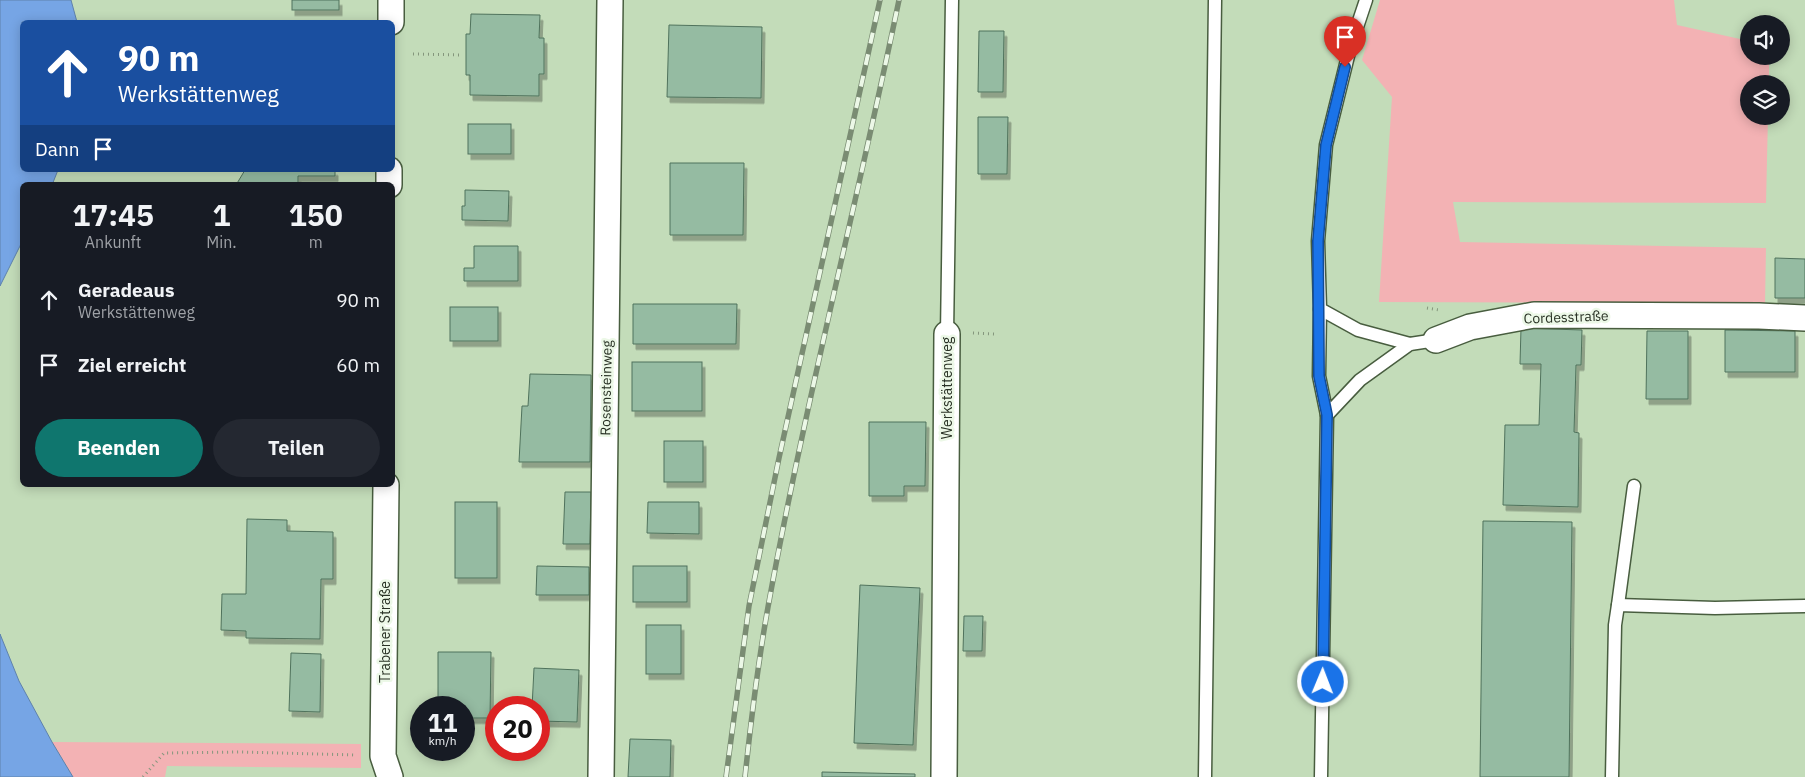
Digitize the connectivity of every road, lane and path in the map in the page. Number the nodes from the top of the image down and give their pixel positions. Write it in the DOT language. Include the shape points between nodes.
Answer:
graph roads {
  1 [pos="391,0"];
  2 [pos="610,0"];
  3 [pos="952,0"];
  4 [pos="1215,0"];
  5 [pos="1366,0"];
  6 [pos="391,20"];
  7 [pos="413,54"];
  8 [pos="463,55"];
  9 [pos="1320,309"];
  10 [pos="1805,318"];
  11 [pos="956,334"];
  12 [pos="995,334"];
  13 [pos="1436,340"];
  14 [pos="1410,344"];
  15 [pos="1327,415"];
  16 [pos="1634,486"];
  17 [pos="386,487"];
  18 [pos="1618,605"];
  19 [pos="1805,606"];
  20 [pos="366,755"];
  21 [pos="143,777"];
  22 [pos="390,777"];
  23 [pos="601,777"];
  24 [pos="944,777"];
  25 [pos="1205,777"];
  26 [pos="1321,777"];
  27 [pos="1612,777"];
  1 -- 6 [label="street"];
  2 -- 23 [label="street, Rosensteinweg"];
  3 -- 11 [label="lane, Werkstättenweg"];
  4 -- 25 [label="lane"];
  5 -- 9 [label="lane" via="1350,48 1326,145 1318,241"];
  7 -- 8 [label="path"];
  9 -- 14 [label="lane" via="1358,330"];
  9 -- 15 [label="lane" via="1319,376"];
  10 -- 13 [label="street, Cordesstraße" via="1534,315 1470,327"];
  11 -- 12 [label="path"];
  11 -- 24 [label="street, Werkstättenweg"];
  13 -- 14 [label="lane, Cordesstraße"];
  14 -- 15 [label="lane, Cordesstraße" via="1360,380"];
  15 -- 26 [label="lane"];
  16 -- 18 [label="lane"];
  17 -- 22 [label="street, Trabener Straße" via="384,756"];
  18 -- 19 [label="lane"];
  18 -- 27 [label="lane"];
  20 -- 21 [label="path" via="164,753"];
}
